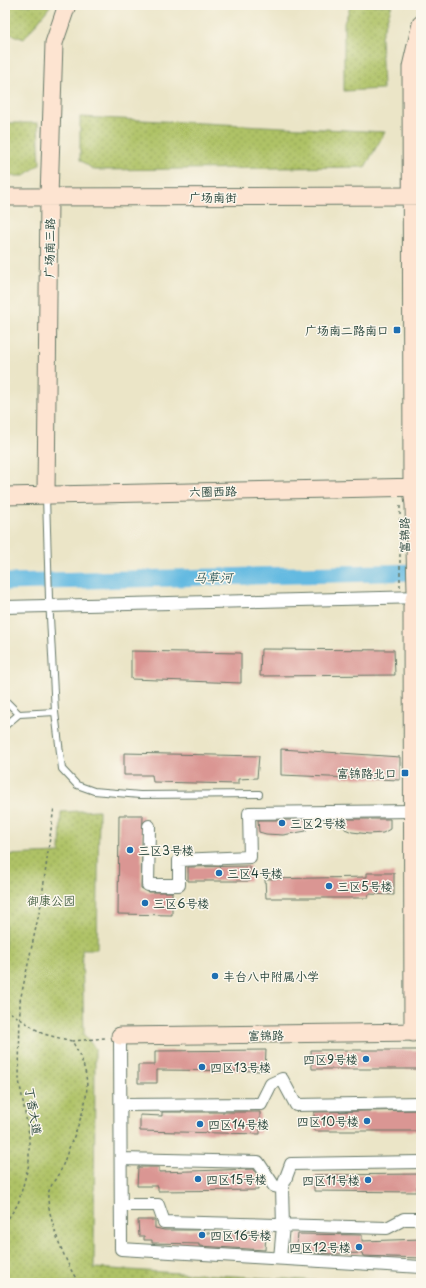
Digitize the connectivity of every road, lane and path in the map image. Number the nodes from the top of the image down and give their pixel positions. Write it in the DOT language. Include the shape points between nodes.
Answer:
graph roads {
  1 [pos="67,5"];
  2 [pos="421,24"];
  3 [pos="416,196"];
  4 [pos="5,197"];
  5 [pos="49,197"];
  6 [pos="416,487"];
  7 [pos="46,494"];
  8 [pos="5,496"];
  9 [pos="406,560"];
  10 [pos="412,598"];
  11 [pos="49,602"];
  12 [pos="5,607"];
  13 [pos="5,700"];
  14 [pos="55,712"];
  15 [pos="19,714"];
  16 [pos="5,726"];
  17 [pos="259,794"];
  18 [pos="54,807"];
  19 [pos="413,811"];
  20 [pos="149,826"];
  21 [pos="417,875"];
  22 [pos="5,1009"];
  23 [pos="20,1019"];
  24 [pos="417,1032"];
  25 [pos="120,1036"];
  26 [pos="72,1041"];
  27 [pos="421,1103"];
  28 [pos="120,1105"];
  29 [pos="121,1159"];
  30 [pos="421,1162"];
  31 [pos="282,1188"];
  32 [pos="121,1205"];
  33 [pos="421,1219"];
  34 [pos="5,1223"];
  35 [pos="283,1226"];
  36 [pos="280,1258"];
  37 [pos="421,1267"];
  38 [pos="79,1283"];
  1 -- 5 [label="street, 广场南三路" via="54,43"];
  2 -- 3 [label="street, 富锦路" via="412,67"];
  3 -- 5 [label="street, 广场南街"];
  3 -- 6 [label="street, 富锦路"];
  4 -- 5 [label="street, 广场南街"];
  5 -- 7 [label="street, 广场南三路"];
  6 -- 7 [label="street, 六圈西路"];
  6 -- 9 [label="street, 富锦路"];
  7 -- 8 [label="street, 六圈西路"];
  7 -- 11 [label="lane"];
  9 -- 10 [label="street, 富锦路"];
  9 -- 10 [label="path"];
  10 -- 11 [label="street"];
  10 -- 19 [label="street, 富锦路"];
  11 -- 12 [label="street"];
  11 -- 14 [label="lane"];
  13 -- 15 [label="lane"];
  14 -- 15 [label="lane"];
  14 -- 17 [label="lane" via="62,769 77,786 94,791 140,796"];
  15 -- 16 [label="lane"];
  18 -- 23 [label="path, 丁香大道" via="41,904 20,1001"];
  19 -- 20 [label="street" via="249,813 250,857 179,860 179,885 148,885"];
  19 -- 21 [label="street, 富锦路"];
  21 -- 24 [label="street, 富锦路"];
  22 -- 23 [label="path"];
  23 -- 26 [label="path" via="43,1034"];
  23 -- 34 [label="path, 丁香大道" via="19,1080 30,1134 29,1164 18,1204"];
  24 -- 25 [label="street, 富锦路"];
  25 -- 26 [label="path"];
  25 -- 28 [label="street"];
  26 -- 38 [label="path" via="83,1059 88,1084 84,1112 48,1194 52,1220 61,1247 72,1274"];
  27 -- 28 [label="street" via="296,1105 282,1079 271,1084 261,1104"];
  28 -- 29 [label="street"];
  29 -- 31 [label="street" via="258,1162 274,1186"];
  29 -- 32 [label="street"];
  30 -- 31 [label="street" via="291,1164"];
  31 -- 35 [label="street"];
  32 -- 35 [label="street" via="158,1205 164,1222"];
  32 -- 36 [label="street" via="121,1249"];
  33 -- 35 [label="street" via="404,1219 387,1228"];
  35 -- 36 [label="street"];
  36 -- 37 [label="street"];
}
